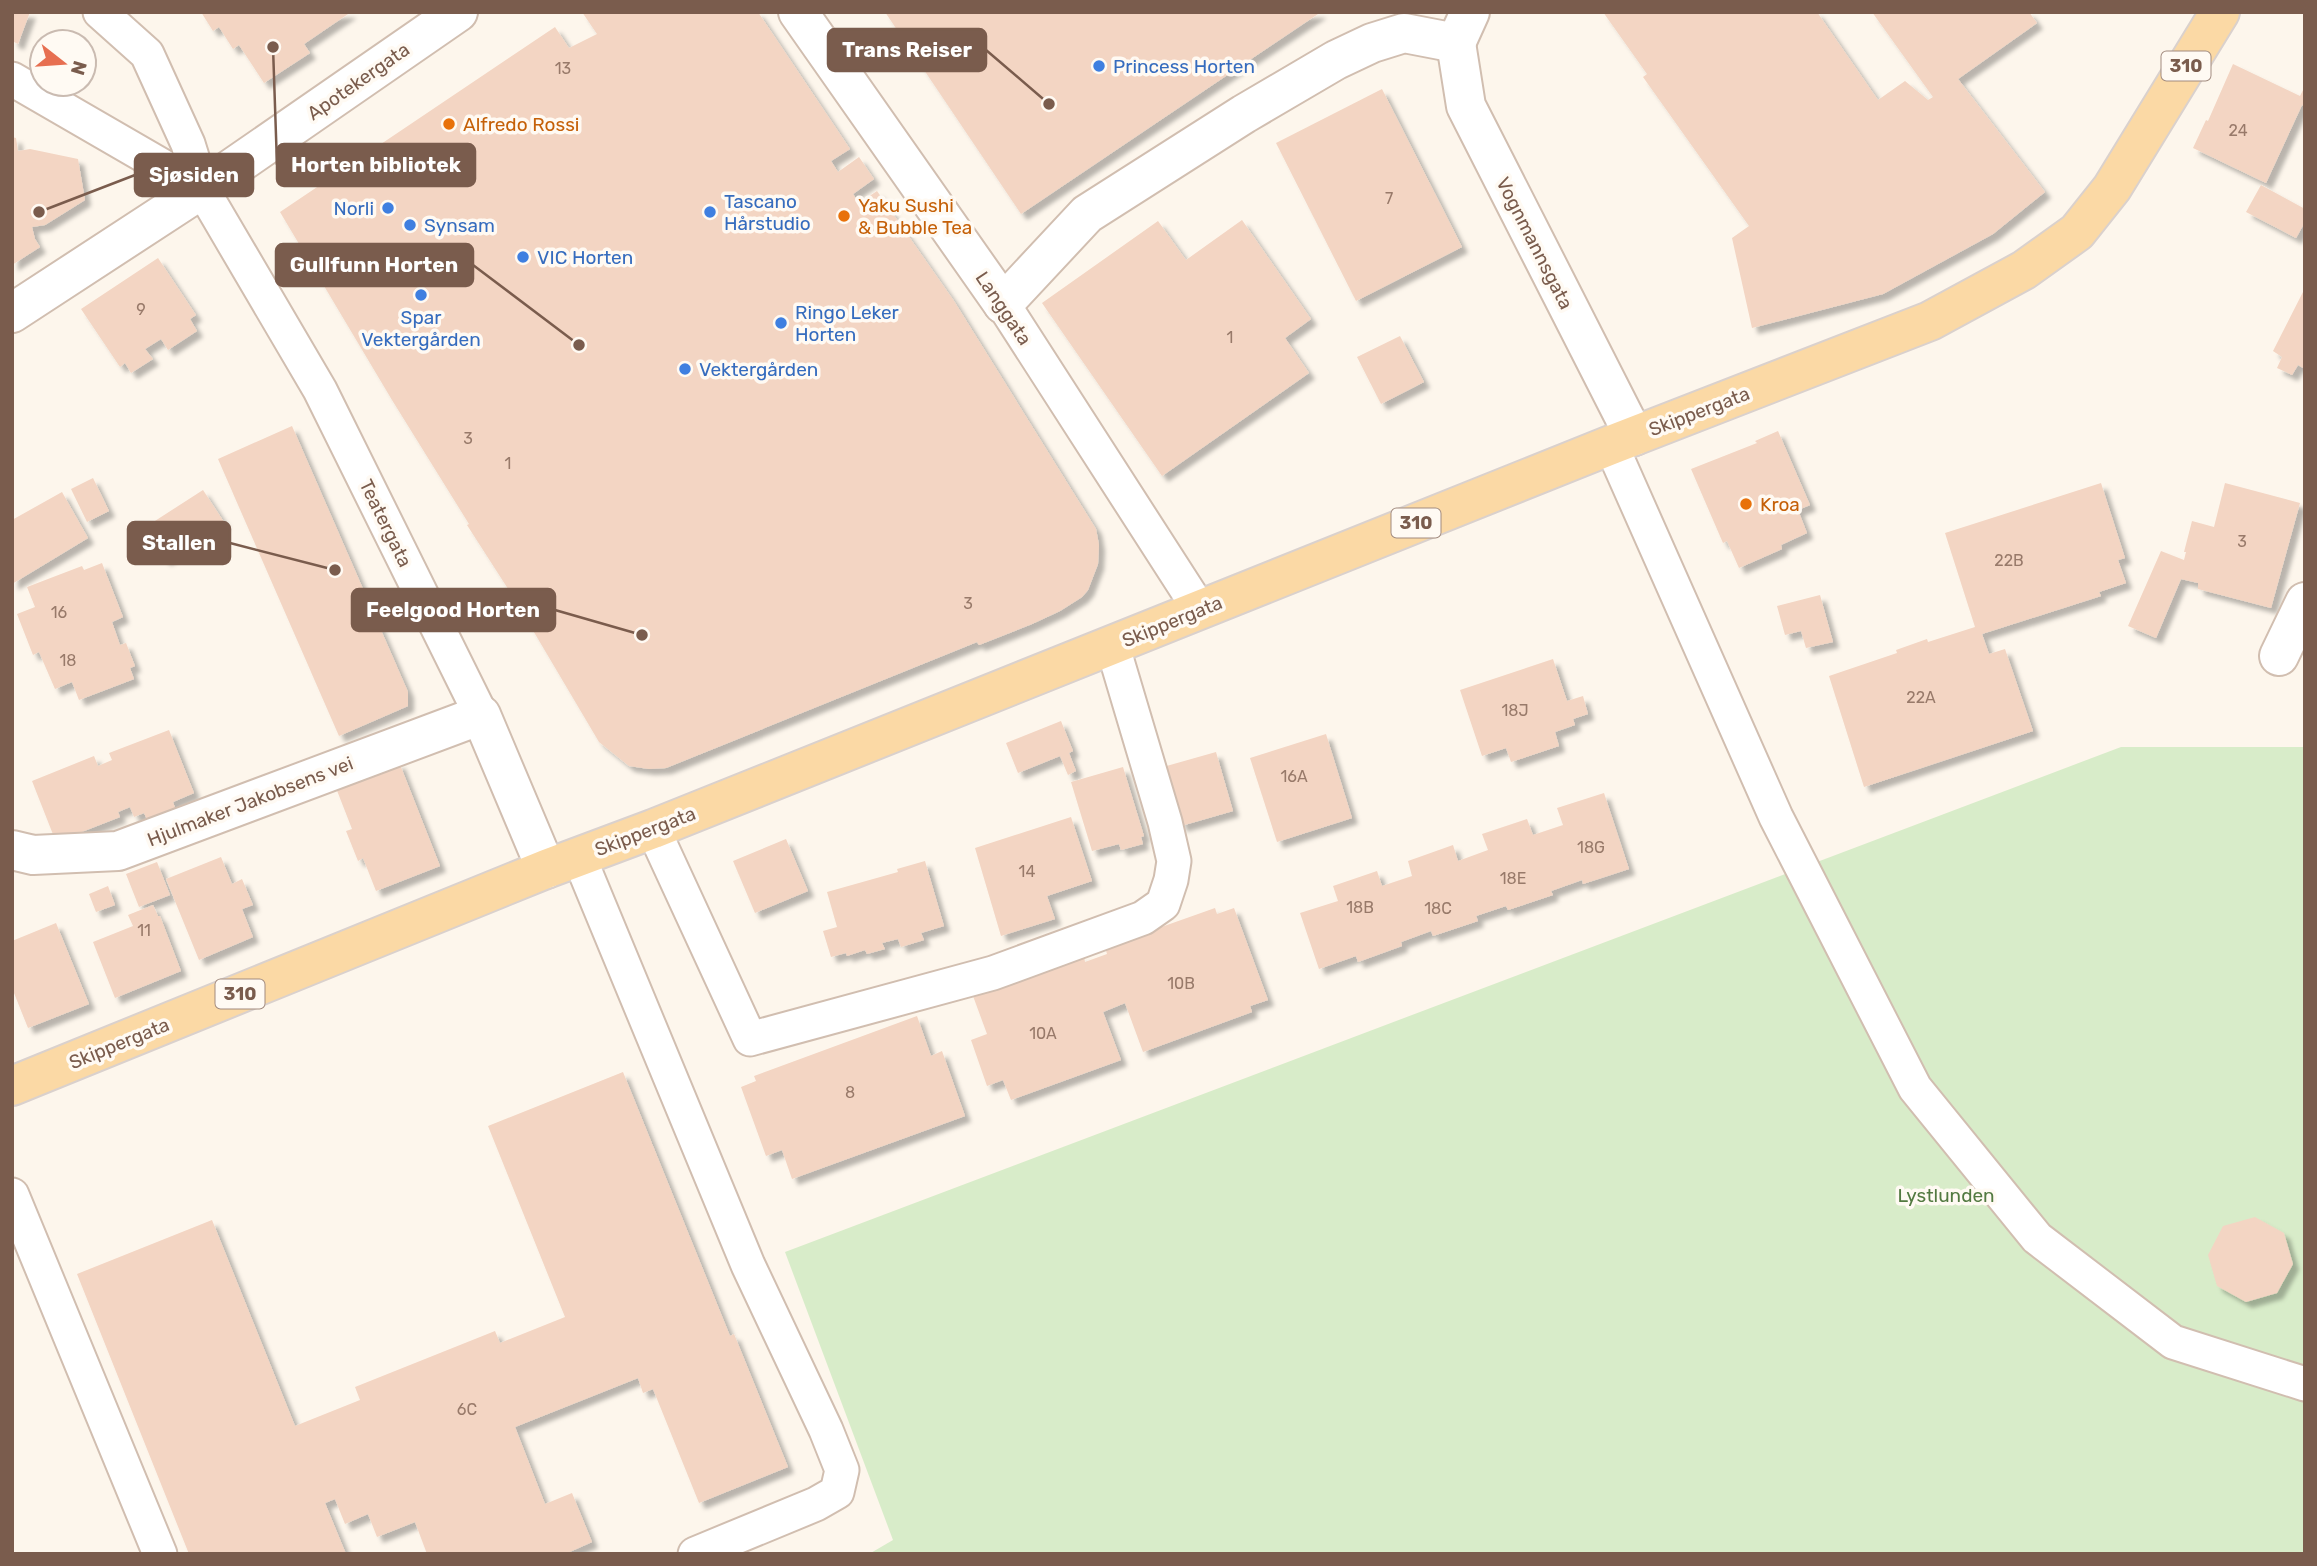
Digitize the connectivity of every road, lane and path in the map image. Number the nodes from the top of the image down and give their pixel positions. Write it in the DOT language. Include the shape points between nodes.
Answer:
graph roads {
  1 [pos="100,12"];
  2 [pos="458,12"];
  3 [pos="798,12"];
  4 [pos="2220,12"];
  5 [pos="1398,23"];
  6 [pos="1463,28"];
  7 [pos="12,79"];
  8 [pos="202,189"];
  9 [pos="1003,304"];
  10 [pos="12,313"];
  11 [pos="1622,441"];
  12 [pos="2305,602"];
  13 [pos="1200,610"];
  14 [pos="1111,644"];
  15 [pos="2279,656"];
  16 [pos="481,715"];
  17 [pos="653,829"];
  18 [pos="12,850"];
  19 [pos="563,863"];
  20 [pos="12,1086"];
  21 [pos="12,1195"];
  22 [pos="2305,1384"];
  23 [pos="160,1554"];
  24 [pos="695,1554"];
  1 -- 8 [label="lane, Teatergata" via="147,54 188,144"];
  2 -- 8 [label="street, Apotekergata"];
  3 -- 9 [label="street, Langgata"];
  4 -- 11 [label="main road, Skippergata / 310" via="2112,188 2077,232 2024,270 1930,321"];
  5 -- 6 [label="street"];
  5 -- 9 [label="street" via="1087,214"];
  6 -- 11 [label="street, Vognmannsgata" via="1466,106"];
  7 -- 8 [label="lane, Teatergata"];
  8 -- 10 [label="street, Apotekergata"];
  8 -- 16 [label="lane, Teatergata" via="320,390"];
  9 -- 13 [label="lane, Langgata"];
  11 -- 13 [label="main road, Skippergata / 310"];
  11 -- 22 [label="lane" via="1776,817 1915,1088 2038,1238 2173,1342"];
  12 -- 15 [label="street"];
  13 -- 14 [label="main road, Skippergata / 310"];
  14 -- 17 [label="main road, Skippergata / 310"];
  14 -- 17 [label="lane" via="1174,861 1163,904 1143,918 993,973 750,1039"];
  16 -- 18 [label="street, Hjulmaker Jakobsens vei" via="118,851 33,855"];
  16 -- 19 [label="street, Teatergata"];
  17 -- 19 [label="main road, Skippergata / 310"];
  19 -- 20 [label="main road, Skippergata / 310"];
  19 -- 24 [label="lane" via="842,1470 837,1492"];
  21 -- 23 [label="lane"];
}
